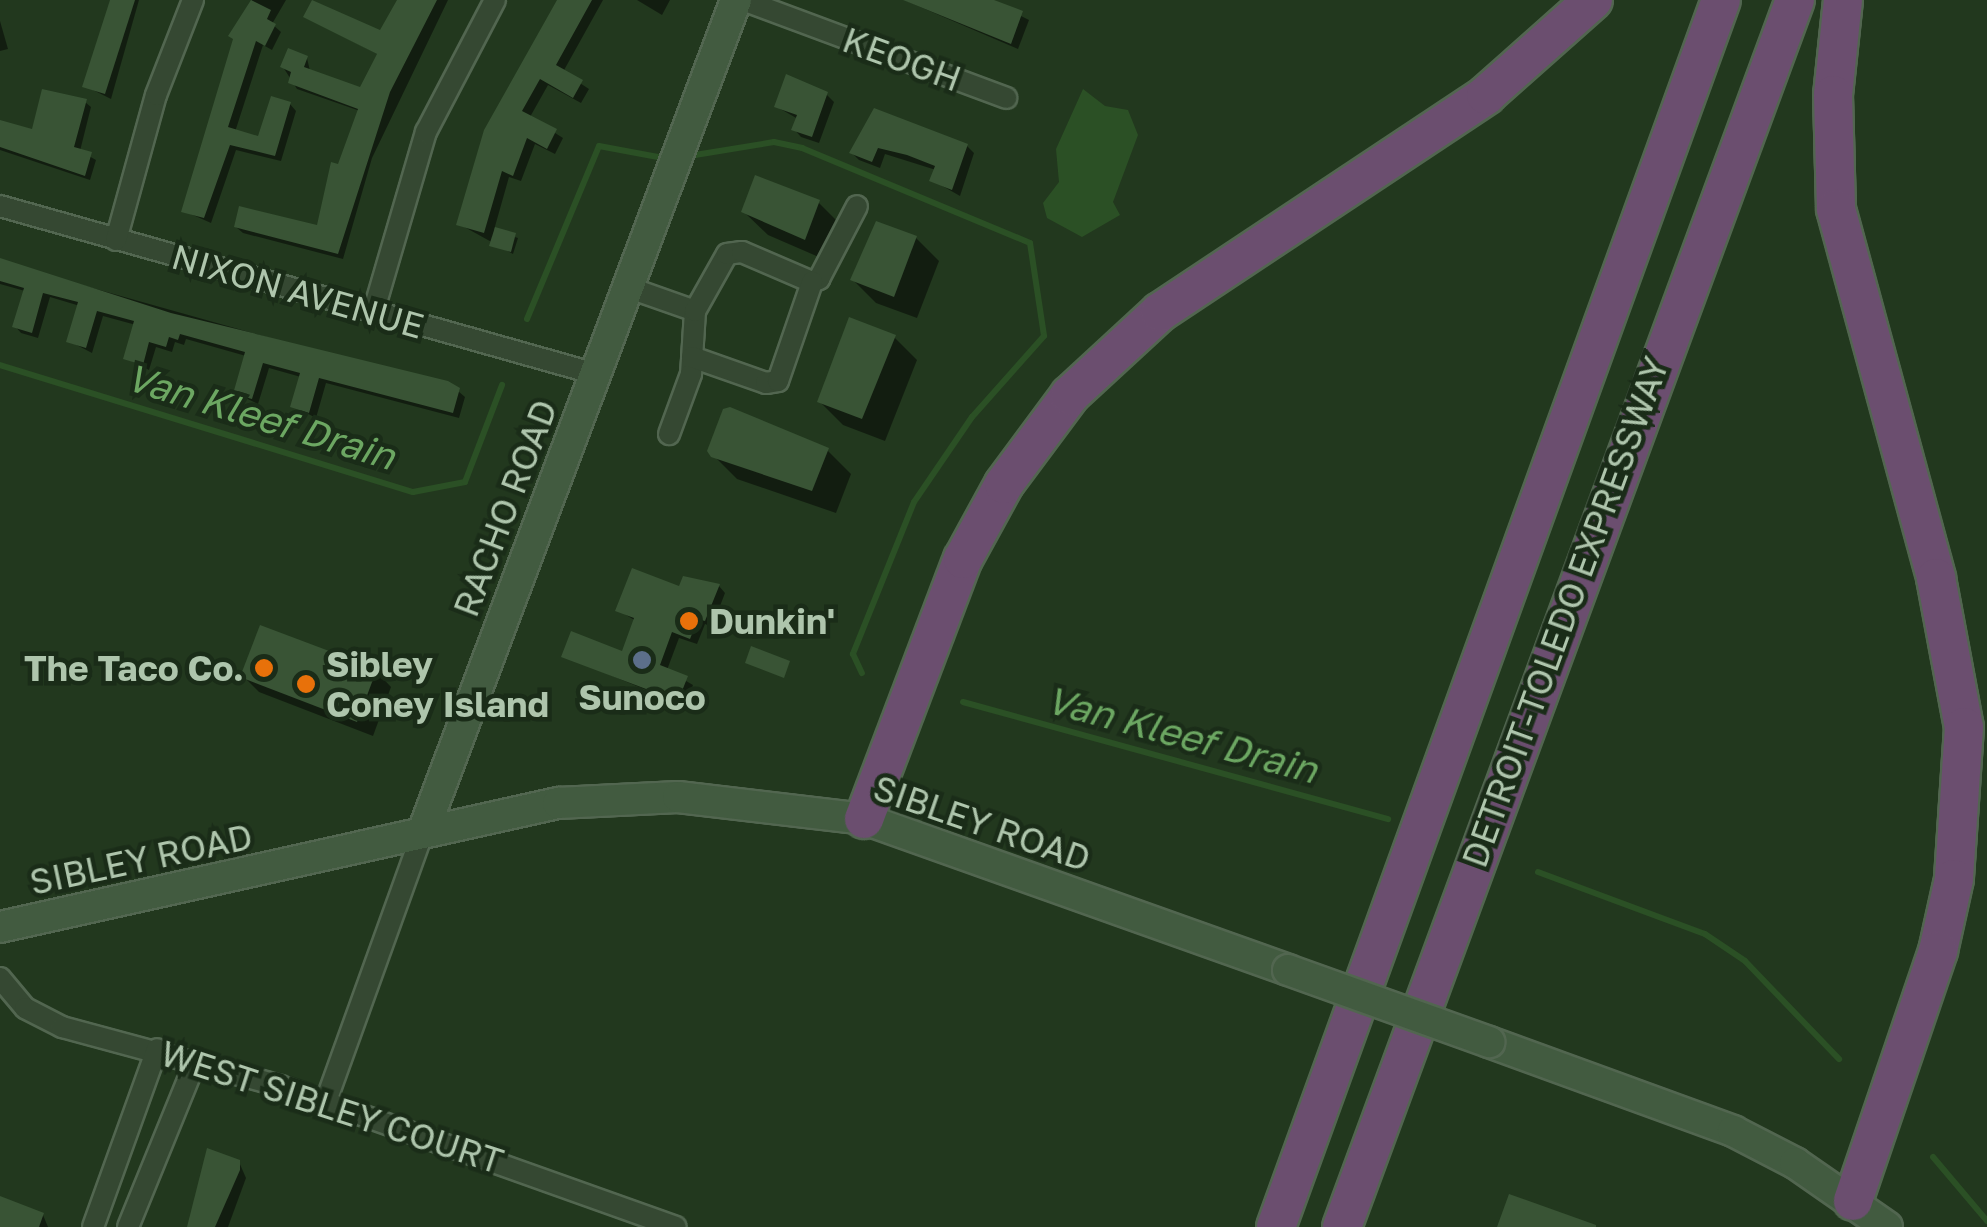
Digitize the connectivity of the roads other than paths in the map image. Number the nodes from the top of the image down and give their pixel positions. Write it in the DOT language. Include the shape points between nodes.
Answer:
graph roads {
  1 [pos="193,0"];
  2 [pos="495,0"];
  3 [pos="739,0"];
  4 [pos="1593,0"];
  5 [pos="1721,0"];
  6 [pos="1796,0"];
  7 [pos="1842,0"];
  8 [pos="1006,98"];
  9 [pos="0,206"];
  10 [pos="857,206"];
  11 [pos="116,240"];
  12 [pos="812,282"];
  13 [pos="627,286"];
  14 [pos="695,311"];
  15 [pos="373,313"];
  16 [pos="692,357"];
  17 [pos="596,374"];
  18 [pos="669,434"];
  19 [pos="864,819"];
  20 [pos="424,832"];
  21 [pos="0,926"];
  22 [pos="0,978"];
  23 [pos="158,1049"];
  24 [pos="196,1060"];
  25 [pos="1392,1090"];
  26 [pos="326,1101"];
  27 [pos="1853,1201"];
  28 [pos="93,1227"];
  29 [pos="128,1227"];
  30 [pos="676,1227"];
  31 [pos="1276,1227"];
  32 [pos="1342,1227"];
  33 [pos="1365,1227"];
  34 [pos="1887,1227"];
  1 -- 11 [label="street" via="156,96"];
  2 -- 15 [label="street" via="426,132"];
  3 -- 8 [label="street, KEOGH"];
  3 -- 13 [label="main road, RACHO ROAD"];
  4 -- 19 [label="highway" via="1486,95 1160,312 1070,395 1004,484 963,559"];
  5 -- 31 [label="highway, DETROIT-TOLEDO EXPRESSWAY"];
  6 -- 25 [label="highway, DETROIT-TOLEDO EXPRESSWAY"];
  7 -- 27 [label="highway" via="1832,95 1836,209 1936,578 1964,727 1954,879 1938,951"];
  9 -- 11 [label="street, NIXON AVENUE"];
  10 -- 12 [label="street" via="825,273"];
  11 -- 15 [label="street, NIXON AVENUE"];
  12 -- 14 [label="street" via="742,252 727,254"];
  12 -- 16 [label="street" via="778,381 766,383"];
  13 -- 14 [label="street"];
  13 -- 17 [label="main road, RACHO ROAD"];
  14 -- 16 [label="street"];
  15 -- 17 [label="street, NIXON AVENUE"];
  16 -- 18 [label="street"];
  17 -- 20 [label="main road, RACHO ROAD"];
  19 -- 20 [label="main road, SIBLEY ROAD" via="741,802 618,796"];
  19 -- 27 [label="main road, SIBLEY ROAD, bridge" via="1734,1131"];
  20 -- 21 [label="main road, SIBLEY ROAD"];
  20 -- 26 [label="street, RACHO ROAD"];
  22 -- 23 [label="street, WEST SIBLEY COURT" via="45,1020"];
  23 -- 24 [label="street, WEST SIBLEY COURT"];
  23 -- 28 [label="street"];
  24 -- 26 [label="street, WEST SIBLEY COURT"];
  24 -- 29 [label="street"];
  25 -- 32 [label="highway, DETROIT-TOLEDO EXPRESSWAY"];
  25 -- 33 [label="highway" via="1378,1190"];
  26 -- 30 [label="street, WEST SIBLEY COURT"];
  27 -- 34 [label="main road, SIBLEY ROAD"];
}
